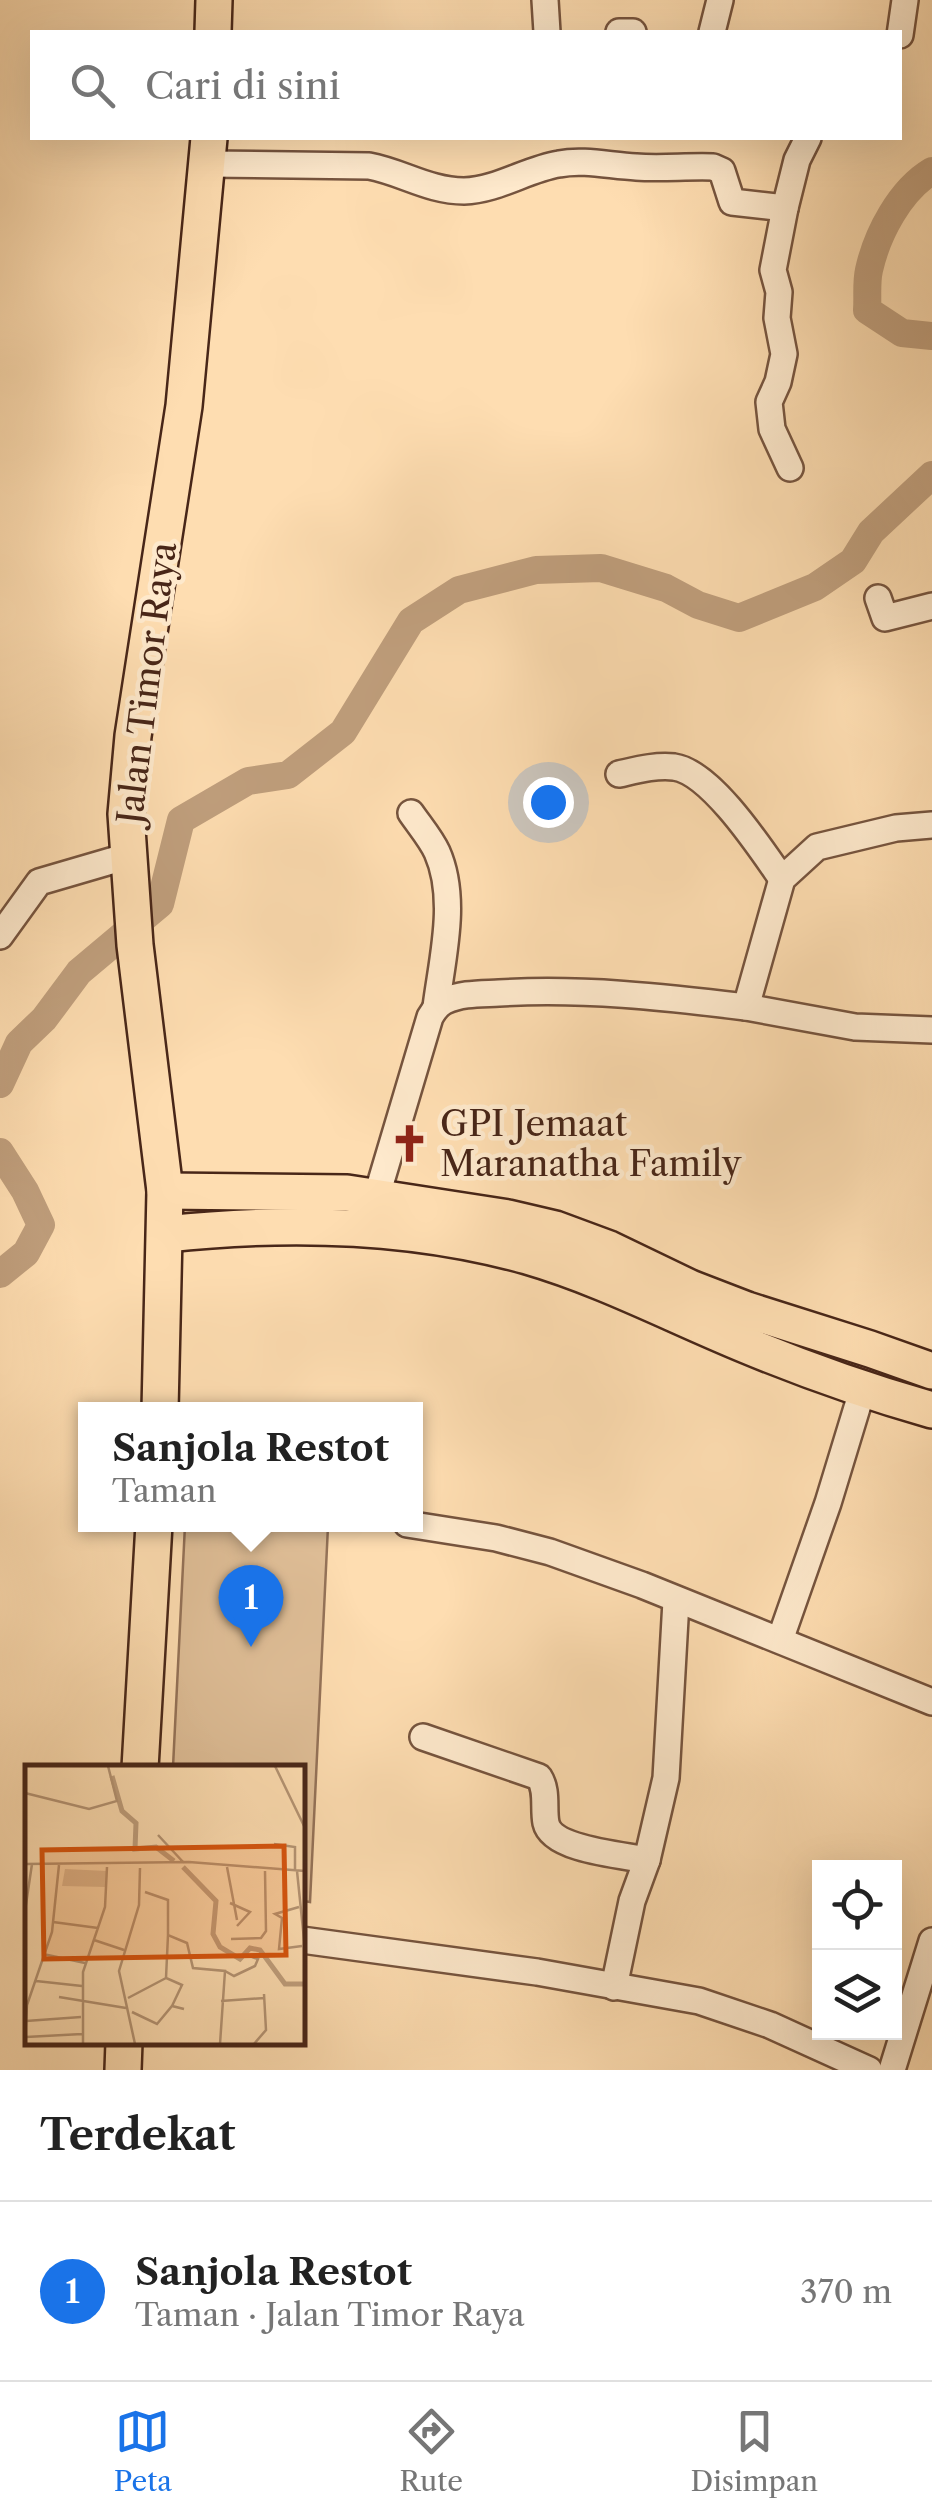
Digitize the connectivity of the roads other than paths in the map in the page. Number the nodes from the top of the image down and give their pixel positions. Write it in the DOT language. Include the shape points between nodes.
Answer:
graph roads {
  1 [pos="214,0"];
  2 [pos="545,0"];
  3 [pos="720,0"];
  4 [pos="905,0"];
  5 [pos="212,30"];
  6 [pos="547,30"];
  7 [pos="712,30"];
  8 [pos="901,30"];
  9 [pos="807,140"];
  10 [pos="209,151"];
  11 [pos="785,208"];
  12 [pos="790,468"];
  13 [pos="878,598"];
  14 [pos="932,606"];
  15 [pos="618,774"];
  16 [pos="412,813"];
  17 [pos="932,825"];
  18 [pos="128,856"];
  19 [pos="782,879"];
  20 [pos="0,936"];
  21 [pos="436,1007"];
  22 [pos="746,1007"];
  23 [pos="932,1030"];
  24 [pos="165,1192"];
  25 [pos="377,1196"];
  26 [pos="166,1234"];
  27 [pos="594,1261"];
  28 [pos="932,1372"];
  29 [pos="863,1388"];
  30 [pos="160,1402"];
  31 [pos="932,1410"];
  32 [pos="423,1527"];
  33 [pos="154,1532"];
  34 [pos="676,1600"];
  35 [pos="780,1640"];
  36 [pos="932,1702"];
  37 [pos="424,1737"];
  38 [pos="140,1765"];
  39 [pos="647,1860"];
  40 [pos="305,1940"];
  41 [pos="932,1941"];
  42 [pos="614,1987"];
  43 [pos="124,2045"];
  44 [pos="123,2070"];
  45 [pos="868,2070"];
  46 [pos="892,2070"];
  1 -- 5 [label="highway"];
  2 -- 6 [label="street"];
  3 -- 7 [label="street"];
  4 -- 8 [label="street"];
  9 -- 11 [label="street"];
  10 -- 11 [label="street" via="369,166 416,184 462,191 558,164 712,167 726,176 732,202"];
  10 -- 18 [label="highway, Jalan Timor Raya" via="177,458 128,777"];
  11 -- 12 [label="street" via="773,270 784,354 769,402 772,429"];
  13 -- 14 [label="street" via="885,618"];
  15 -- 19 [label="street" via="658,766 691,772 719,796"];
  16 -- 21 [label="street" via="437,852 446,883"];
  17 -- 19 [label="street" via="817,847"];
  18 -- 20 [label="street" via="38,882"];
  18 -- 24 [label="highway, Jalan Timor Raya"];
  19 -- 22 [label="street"];
  21 -- 22 [label="street" via="467,994 542,990"];
  21 -- 25 [label="street"];
  22 -- 23 [label="street" via="828,1024"];
  24 -- 25 [label="highway"];
  24 -- 26 [label="highway, Jalan Timor Raya"];
  25 -- 27 [label="highway" via="508,1218"];
  26 -- 27 [label="highway" via="276,1225 397,1232"];
  26 -- 30 [label="highway, Jalan Timor Raya"];
  27 -- 28 [label="highway"];
  27 -- 29 [label="highway" via="750,1346"];
  29 -- 31 [label="highway"];
  29 -- 35 [label="street"];
  32 -- 34 [label="street" via="550,1552"];
  33 -- 38 [label="highway"];
  34 -- 35 [label="street"];
  34 -- 39 [label="street" via="666,1778"];
  35 -- 36 [label="street"];
  37 -- 39 [label="street" via="539,1777 547,1828 558,1840"];
  39 -- 42 [label="street"];
  40 -- 42 [label="street"];
  41 -- 46 [label="street"];
  42 -- 45 [label="street" via="742,2014"];
  43 -- 44 [label="highway"];
}
